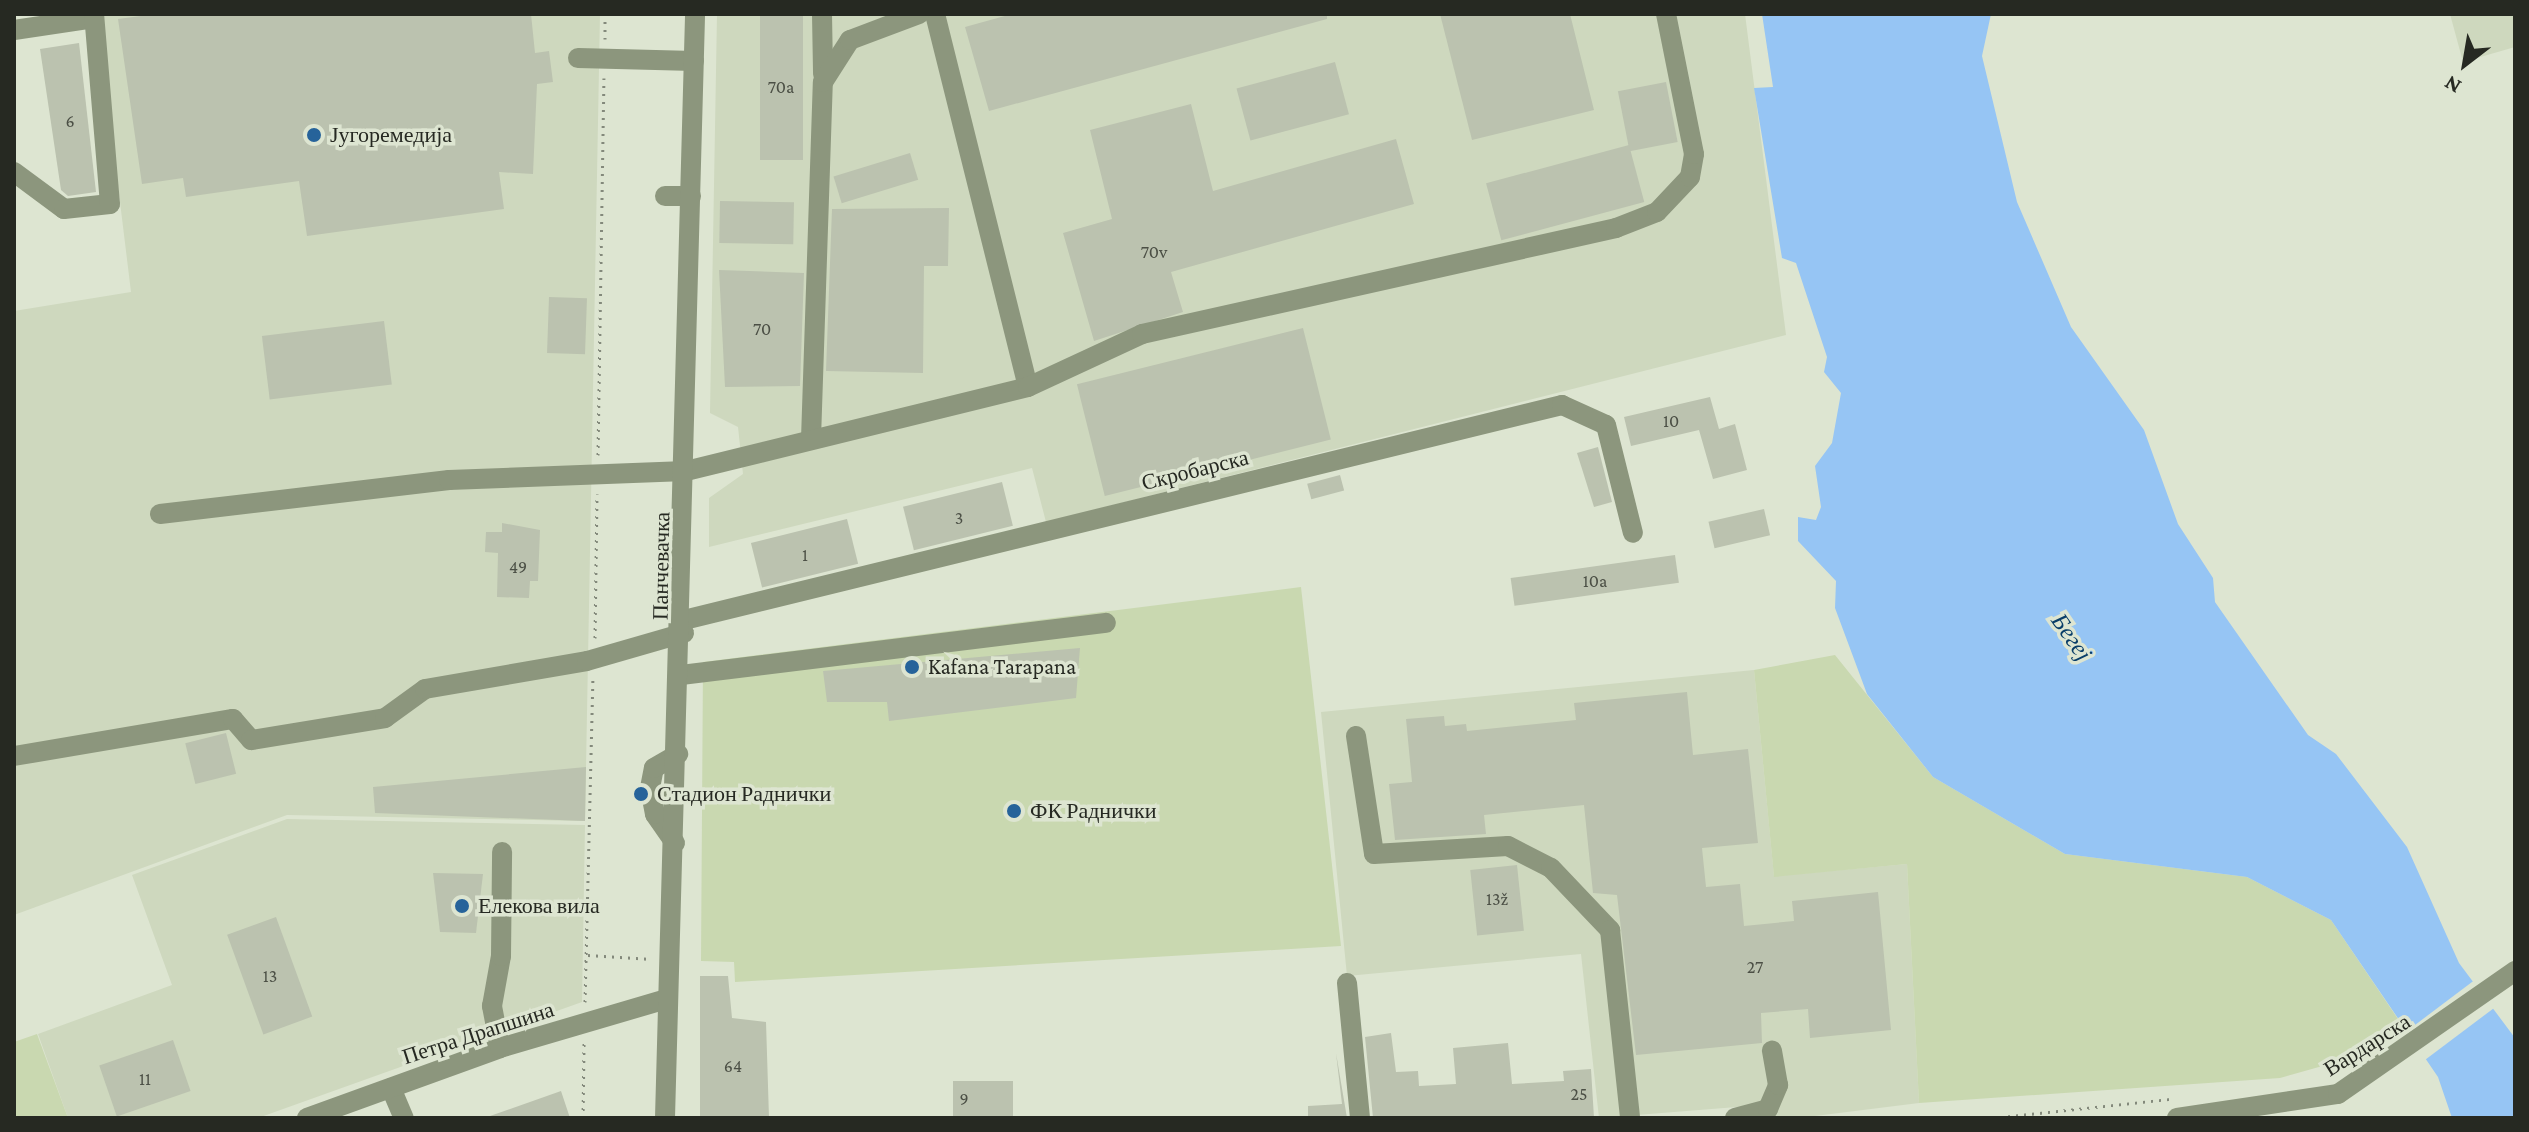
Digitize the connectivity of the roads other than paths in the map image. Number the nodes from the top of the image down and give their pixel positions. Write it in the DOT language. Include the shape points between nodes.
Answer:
graph roads {
  1 [pos="695,14"];
  2 [pos="822,14"];
  3 [pos="919,14"];
  4 [pos="935,14"];
  5 [pos="1666,14"];
  6 [pos="94,16"];
  7 [pos="14,30"];
  8 [pos="578,58"];
  9 [pos="694,61"];
  10 [pos="823,82"];
  11 [pos="14,172"];
  12 [pos="665,196"];
  13 [pos="691,196"];
  14 [pos="1028,387"];
  15 [pos="811,439"];
  16 [pos="686,471"];
  17 [pos="160,514"];
  18 [pos="1633,533"];
  19 [pos="1106,623"];
  20 [pos="684,626"];
  21 [pos="681,675"];
  22 [pos="1356,736"];
  23 [pos="14,756"];
  24 [pos="502,852"];
  25 [pos="2515,971"];
  26 [pos="1347,983"];
  27 [pos="667,999"];
  28 [pos="500,1048"];
  29 [pos="1772,1051"];
  30 [pos="391,1088"];
  31 [pos="307,1118"];
  32 [pos="404,1118"];
  33 [pos="665,1118"];
  34 [pos="1360,1118"];
  35 [pos="1630,1118"];
  36 [pos="1735,1118"];
  37 [pos="2177,1118"];
  1 -- 9 [label="street, Панчевачка"];
  2 -- 10 [label="street"];
  3 -- 10 [label="street" via="850,40"];
  4 -- 14 [label="street"];
  5 -- 14 [label="street" via="1694,154 1678,196 1657,212 1616,228 1142,334"];
  6 -- 7 [label="street"];
  6 -- 11 [label="street" via="110,204 64,209"];
  8 -- 9 [label="street"];
  9 -- 13 [label="street, Панчевачка"];
  10 -- 15 [label="street"];
  12 -- 13 [label="street"];
  13 -- 16 [label="street, Панчевачка"];
  14 -- 15 [label="street"];
  15 -- 16 [label="street"];
  16 -- 17 [label="street" via="449,480"];
  16 -- 20 [label="street, Панчевачка"];
  18 -- 20 [label="street, Скробарска" via="1606,425 1562,405"];
  19 -- 21 [label="street"];
  20 -- 21 [label="street, Панчевачка"];
  20 -- 23 [label="street" via="594,660 425,689 385,718 251,740 233,719"];
  21 -- 27 [label="street, Панчевачка"];
  22 -- 35 [label="street" via="1374,854 1508,846 1551,868 1610,930"];
  24 -- 28 [label="street" via="501,956 492,1006"];
  25 -- 37 [label="street, Вардарска" via="2390,1062 2311,1103"];
  26 -- 34 [label="street"];
  27 -- 28 [label="street, Петра Драпшина"];
  27 -- 33 [label="street, Панчевачка"];
  28 -- 30 [label="street, Петра Драпшина"];
  29 -- 36 [label="street" via="1778,1085 1768,1109"];
  30 -- 31 [label="street, Петра Драпшина"];
  30 -- 32 [label="street"];
}
